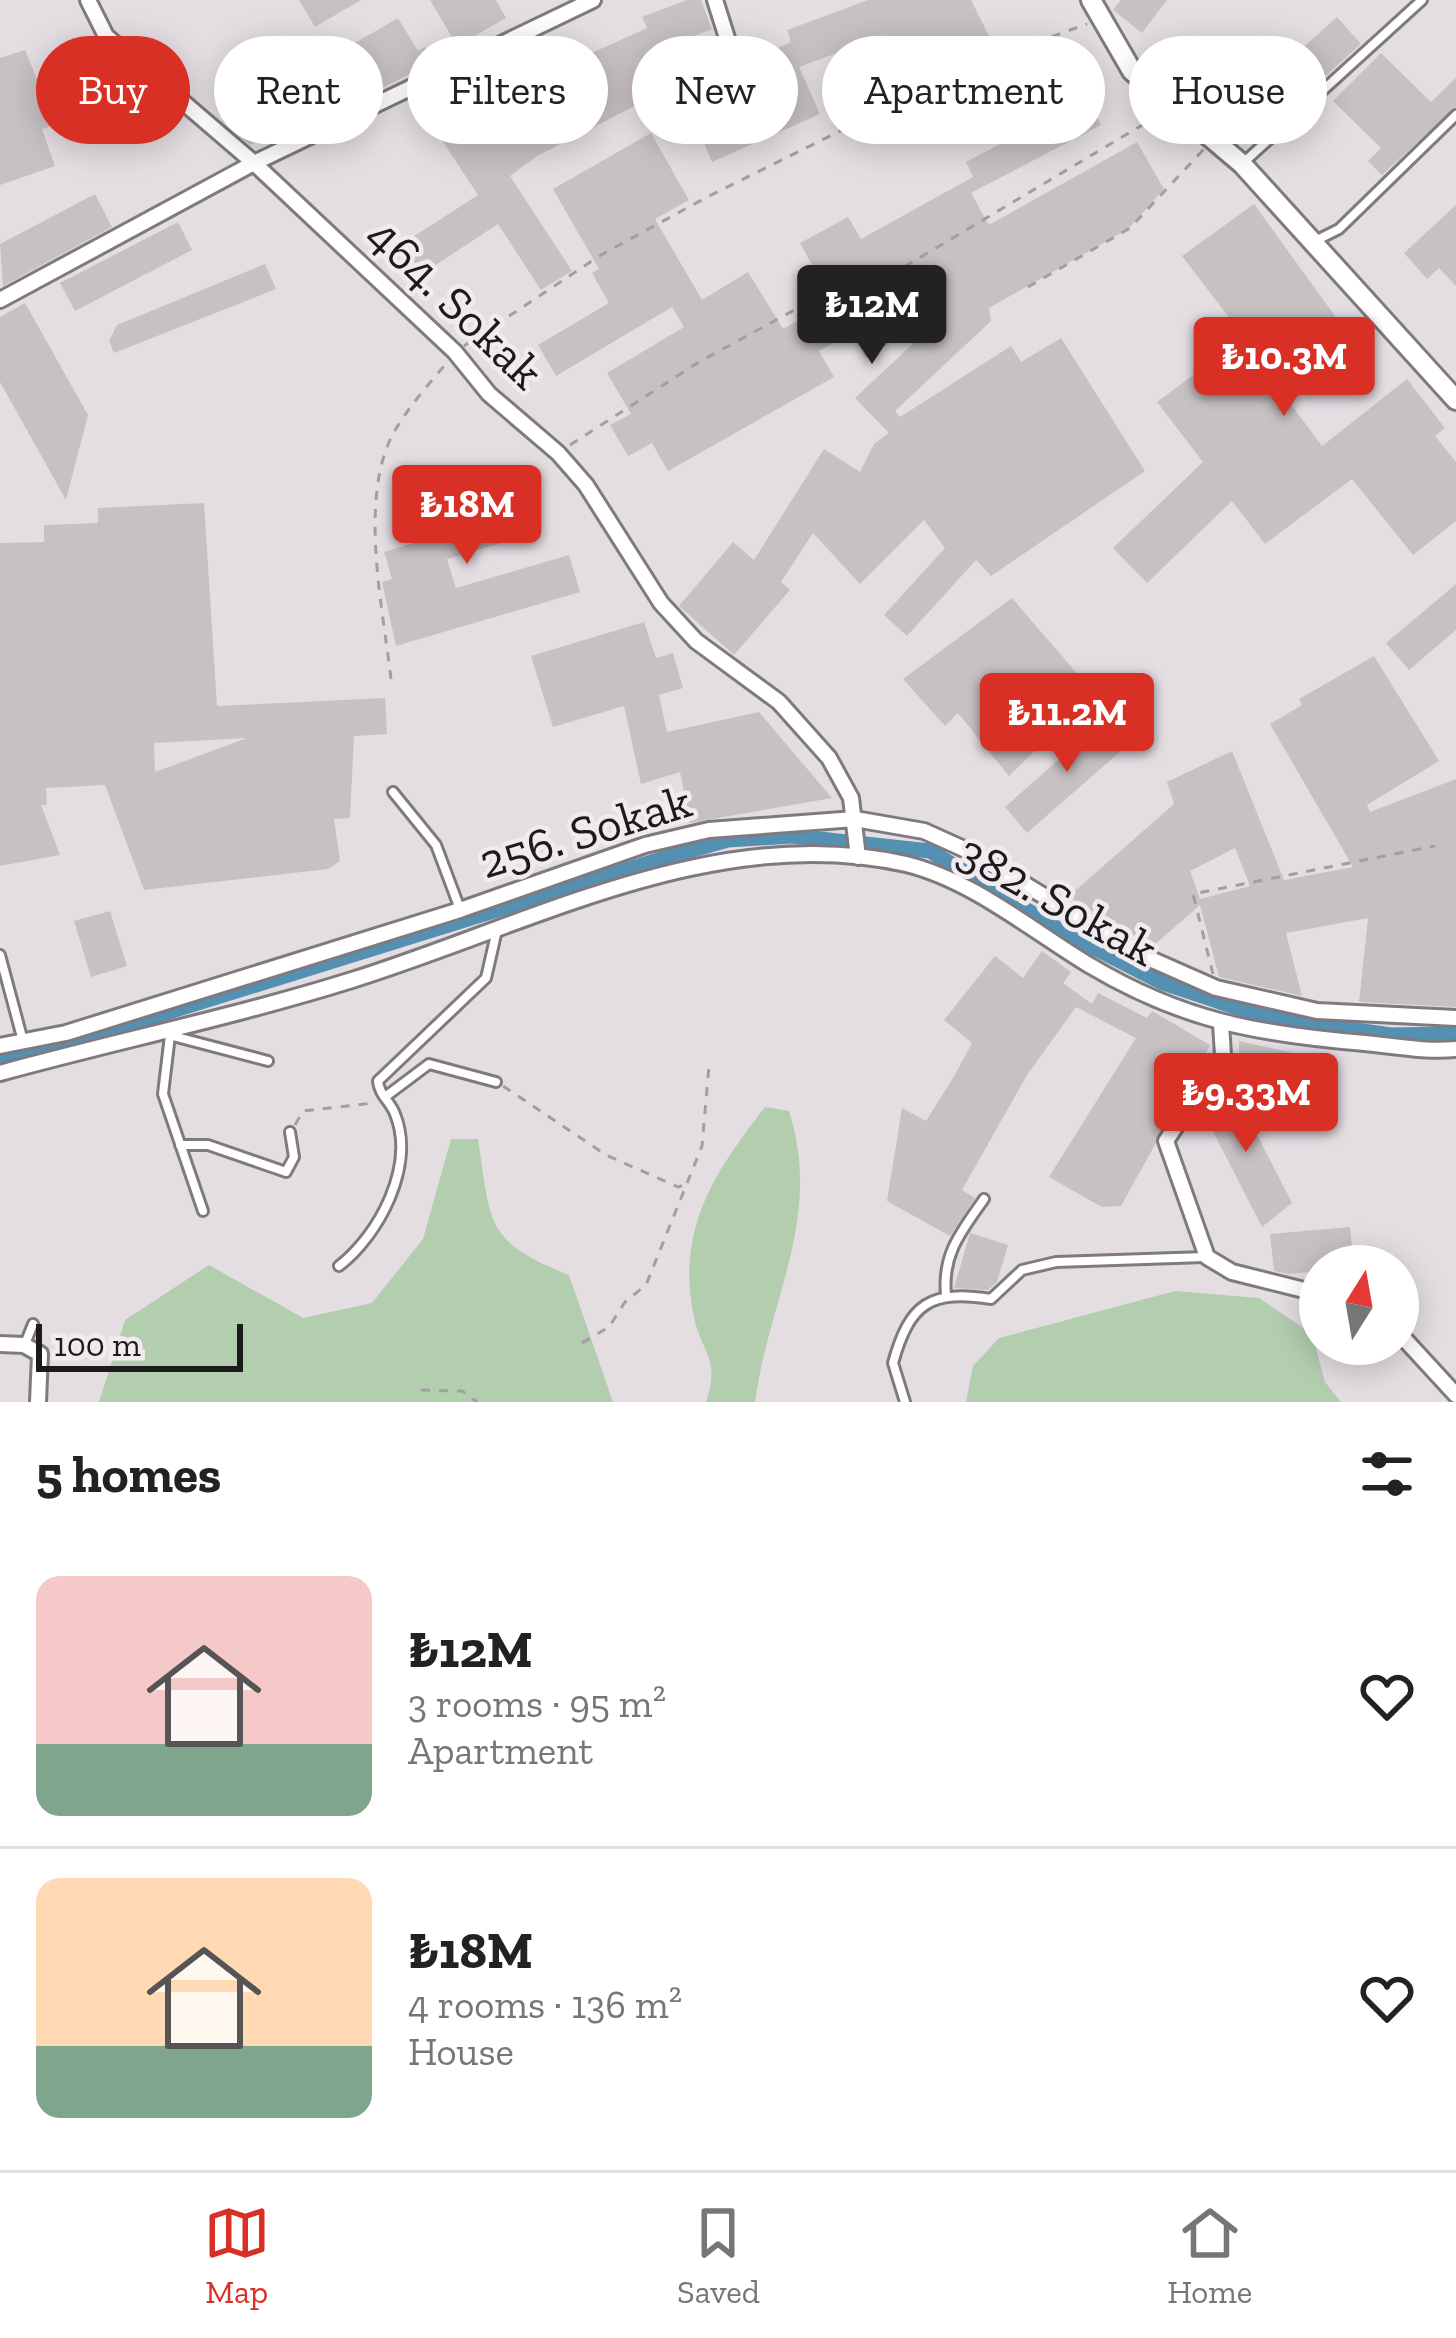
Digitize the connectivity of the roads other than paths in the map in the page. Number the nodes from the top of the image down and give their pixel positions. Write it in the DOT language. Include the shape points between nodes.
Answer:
graph roads {
  1 [pos="88,0"];
  2 [pos="593,0"];
  3 [pos="715,0"];
  4 [pos="1422,0"];
  5 [pos="1096,6"];
  6 [pos="727,36"];
  7 [pos="1456,115"];
  8 [pos="254,163"];
  9 [pos="1242,164"];
  10 [pos="1315,241"];
  11 [pos="0,300"];
  12 [pos="1456,400"];
  13 [pos="393,791"];
  14 [pos="855,825"];
  15 [pos="858,856"];
  16 [pos="460,910"];
  17 [pos="496,930"];
  18 [pos="0,955"];
  19 [pos="1456,1018"];
  20 [pos="1221,1024"];
  21 [pos="170,1030"];
  22 [pos="23,1042"];
  23 [pos="0,1046"];
  24 [pos="1456,1049"];
  25 [pos="268,1060"];
  26 [pos="0,1073"];
  27 [pos="496,1082"];
  28 [pos="385,1097"];
  29 [pos="290,1132"];
  30 [pos="180,1145"];
  31 [pos="984,1199"];
  32 [pos="203,1211"];
  33 [pos="1207,1257"];
  34 [pos="339,1266"];
  35 [pos="1299,1289"];
  36 [pos="946,1295"];
  37 [pos="33,1324"];
  38 [pos="0,1344"];
  39 [pos="25,1346"];
  40 [pos="1419,1355"];
  41 [pos="1456,1395"];
  42 [pos="38,1402"];
  43 [pos="904,1402"];
  1 -- 8 [label="street, 464. Sokak" via="106,36"];
  2 -- 8 [label="street"];
  3 -- 6 [label="street"];
  4 -- 9 [label="lane"];
  5 -- 9 [label="street" via="1132,71"];
  7 -- 10 [label="lane" via="1339,229"];
  8 -- 11 [label="street"];
  8 -- 14 [label="street, 464. Sokak" via="558,453 661,603 696,641 779,702 829,758"];
  9 -- 10 [label="street"];
  10 -- 12 [label="street"];
  13 -- 16 [label="lane" via="436,845"];
  14 -- 15 [label="street, 464. Sokak"];
  14 -- 16 [label="street, 256. Sokak" via="710,830"];
  14 -- 19 [label="street, 256. Sokak" via="924,831 975,854 1138,954 1216,988 1317,1011"];
  15 -- 17 [label="street, 382. Sokak" via="715,862"];
  15 -- 20 [label="street, 382. Sokak" via="964,887 1094,968"];
  16 -- 22 [label="street, 256. Sokak"];
  17 -- 21 [label="street, 382. Sokak"];
  17 -- 28 [label="lane" via="486,978 382,1073"];
  18 -- 22 [label="lane"];
  20 -- 24 [label="street, 382. Sokak" via="1267,1036"];
  20 -- 33 [label="street" via="1222,1055 1166,1141"];
  21 -- 25 [label="lane"];
  21 -- 26 [label="street, 382. Sokak"];
  21 -- 30 [label="lane" via="163,1094"];
  22 -- 23 [label="street, 256. Sokak"];
  27 -- 28 [label="lane" via="429,1064"];
  28 -- 34 [label="lane" via="400,1140 394,1194"];
  29 -- 30 [label="lane" via="286,1172 208,1144"];
  30 -- 32 [label="lane"];
  31 -- 36 [label="lane" via="954,1242"];
  33 -- 35 [label="street" via="1232,1272"];
  33 -- 36 [label="lane" via="1055,1262 1022,1270 991,1299"];
  36 -- 43 [label="lane" via="919,1309 897,1350 894,1375"];
  37 -- 39 [label="lane"];
  38 -- 39 [label="street"];
  39 -- 42 [label="street" via="43,1365"];
  40 -- 41 [label="street"];
}
